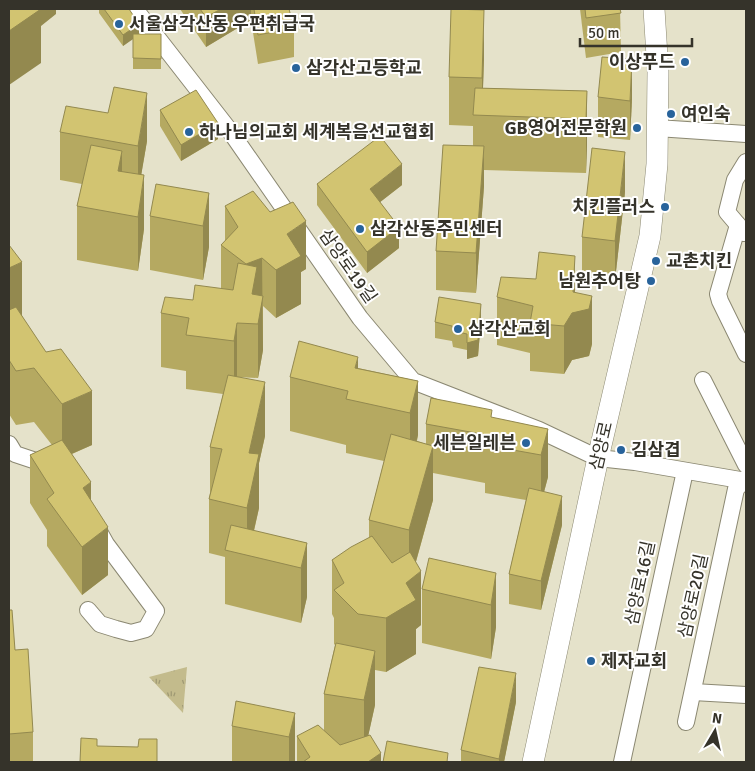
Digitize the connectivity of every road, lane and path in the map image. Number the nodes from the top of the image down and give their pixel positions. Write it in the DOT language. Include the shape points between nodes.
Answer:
graph roads {
  1 [pos="135,9"];
  2 [pos="654,9"];
  3 [pos="658,128"];
  4 [pos="746,134"];
  5 [pos="746,162"];
  6 [pos="742,231"];
  7 [pos="746,354"];
  8 [pos="703,380"];
  9 [pos="9,444"];
  10 [pos="598,458"];
  11 [pos="685,470"];
  12 [pos="59,472"];
  13 [pos="746,476"];
  14 [pos="92,519"];
  15 [pos="88,610"];
  16 [pos="693,692"];
  17 [pos="746,695"];
  18 [pos="686,722"];
  19 [pos="533,762"];
  20 [pos="622,762"];
  1 -- 10 [label="street, 삼양로19길" via="230,131 360,318 413,381 539,430"];
  2 -- 3 [label="main road, 삼양로"];
  3 -- 4 [label="street"];
  3 -- 10 [label="main road, 삼양로" via="650,236"];
  5 -- 6 [label="street" via="735,180 727,212"];
  6 -- 7 [label="street" via="718,294"];
  8 -- 13 [label="street"];
  9 -- 12 [label="street" via="15,454"];
  10 -- 11 [label="street"];
  10 -- 19 [label="main road, 삼양로"];
  11 -- 13 [label="street"];
  11 -- 20 [label="street, 삼양로16길"];
  13 -- 16 [label="street, 삼양로20길" via="736,488"];
  14 -- 15 [label="street" via="106,544 156,611 146,628 131,633 100,624"];
  16 -- 17 [label="street"];
  16 -- 18 [label="street, 삼양로20길"];
}
